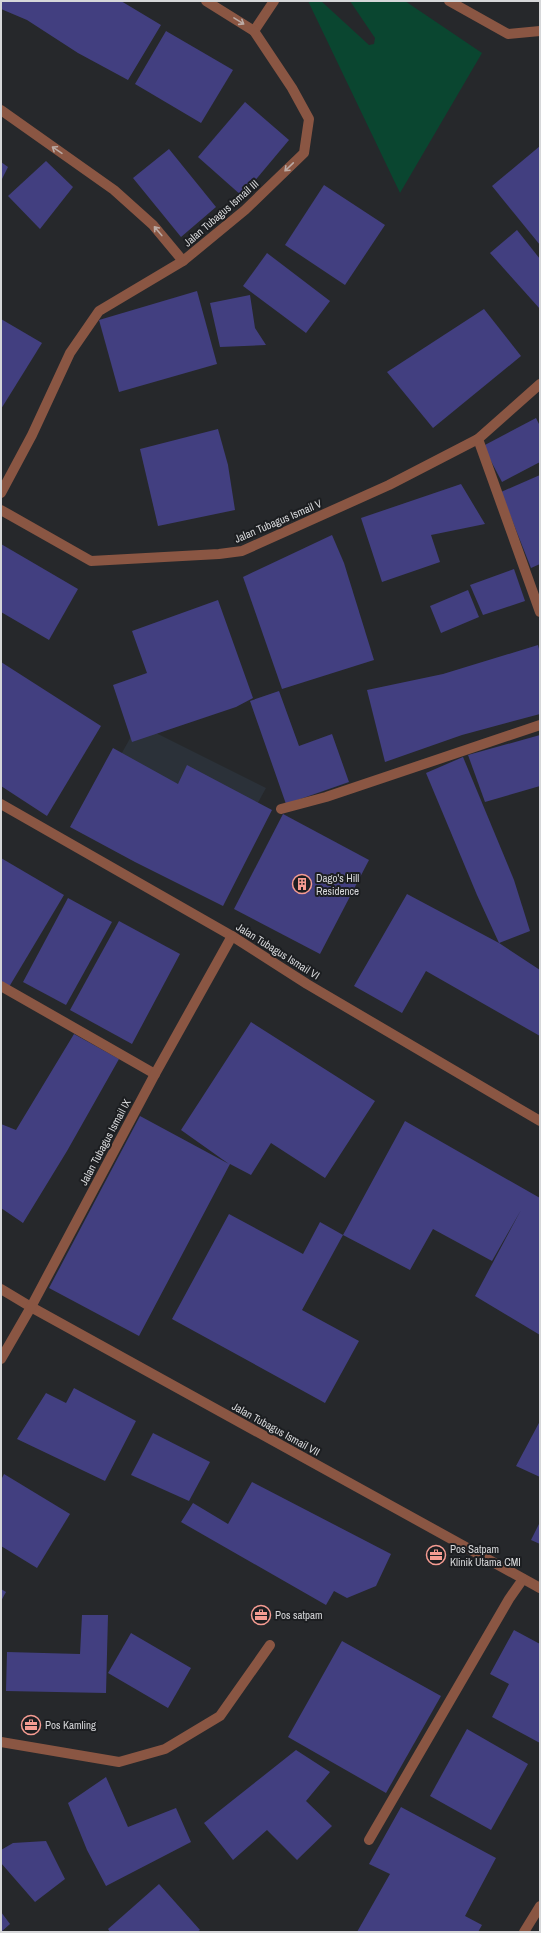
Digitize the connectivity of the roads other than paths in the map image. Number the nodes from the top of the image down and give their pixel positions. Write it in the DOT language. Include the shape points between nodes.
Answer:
graph roads {
  1 [pos="206,1"];
  2 [pos="274,1"];
  3 [pos="449,1"];
  4 [pos="254,31"];
  5 [pos="540,31"];
  6 [pos="1,110"];
  7 [pos="183,261"];
  8 [pos="540,384"];
  9 [pos="478,439"];
  10 [pos="1,493"];
  11 [pos="1,510"];
  12 [pos="540,612"];
  13 [pos="540,725"];
  14 [pos="1,804"];
  15 [pos="281,810"];
  16 [pos="232,936"];
  17 [pos="1,986"];
  18 [pos="155,1074"];
  19 [pos="540,1121"];
  20 [pos="1,1289"];
  21 [pos="31,1307"];
  22 [pos="1,1360"];
  23 [pos="523,1579"];
  24 [pos="540,1588"];
  25 [pos="270,1644"];
  26 [pos="1,1742"];
  27 [pos="369,1840"];
  28 [pos="540,1906"];
  29 [pos="524,1932"];
  1 -- 4 [label="street, Jalan Tubagus Ismail III, one-way"];
  2 -- 4 [label="street"];
  3 -- 5 [label="street" via="508,34"];
  4 -- 7 [label="street, Jalan Tubagus Ismail III, one-way" via="309,118 304,152 245,210"];
  7 -- 6 [label="street, Jalan Tubagus Ismail III, one-way" via="153,225 114,190"];
  7 -- 10 [label="street" via="99,311 70,353 32,435"];
  8 -- 9 [label="street, Jalan Tubagus Ismail V"];
  9 -- 11 [label="street, Jalan Tubagus Ismail V" via="389,485 242,551 91,561"];
  9 -- 12 [label="street"];
  13 -- 15 [label="street"];
  14 -- 16 [label="street, Jalan Tubagus Ismail VI"];
  16 -- 18 [label="street, Jalan Tubagus Ismail IX"];
  16 -- 19 [label="street, Jalan Tubagus Ismail VI" via="307,984"];
  17 -- 18 [label="street"];
  18 -- 21 [label="street, Jalan Tubagus Ismail IX"];
  20 -- 21 [label="street, Jalan Tubagus Ismail VII"];
  21 -- 22 [label="street, Jalan Tubagus Ismail IX"];
  21 -- 23 [label="street, Jalan Tubagus Ismail VII"];
  23 -- 24 [label="street, Jalan Tubagus Ismail VII"];
  23 -- 27 [label="street"];
  25 -- 26 [label="street" via="220,1716 165,1749 119,1762"];
  28 -- 29 [label="street"];
}
